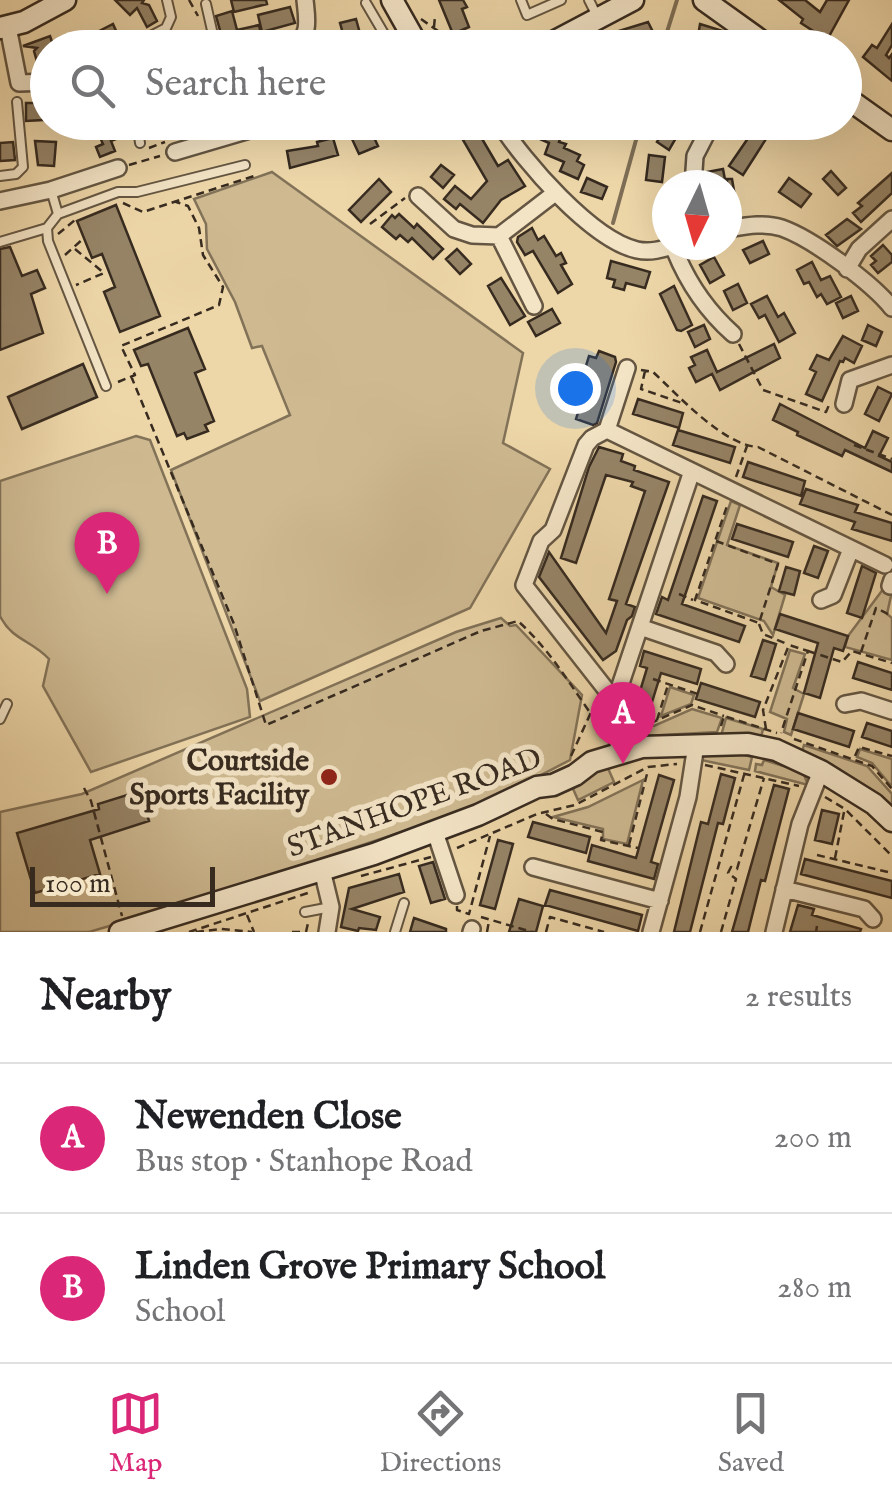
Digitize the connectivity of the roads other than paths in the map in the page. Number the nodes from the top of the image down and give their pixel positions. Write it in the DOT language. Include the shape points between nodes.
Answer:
graph roads {
  1 [pos="65,0"];
  2 [pos="167,0"];
  3 [pos="305,0"];
  4 [pos="392,0"];
  5 [pos="521,0"];
  6 [pos="561,0"];
  7 [pos="633,0"];
  8 [pos="704,0"];
  9 [pos="366,3"];
  10 [pos="206,4"];
  11 [pos="593,9"];
  12 [pos="4,28"];
  13 [pos="162,30"];
  14 [pos="212,30"];
  15 [pos="306,30"];
  16 [pos="382,30"];
  17 [pos="409,30"];
  18 [pos="746,30"];
  19 [pos="18,82"];
  20 [pos="30,82"];
  21 [pos="17,102"];
  22 [pos="862,109"];
  23 [pos="892,130"];
  24 [pos="204,140"];
  25 [pos="503,140"];
  26 [pos="511,140"];
  27 [pos="703,140"];
  28 [pos="494,146"];
  29 [pos="175,152"];
  30 [pos="245,166"];
  31 [pos="118,168"];
  32 [pos="694,170"];
  33 [pos="0,176"];
  34 [pos="50,190"];
  35 [pos="555,193"];
  36 [pos="417,195"];
  37 [pos="0,201"];
  38 [pos="58,214"];
  39 [pos="892,219"];
  40 [pos="742,227"];
  41 [pos="47,233"];
  42 [pos="499,236"];
  43 [pos="0,242"];
  44 [pos="652,251"];
  45 [pos="680,260"];
  46 [pos="847,269"];
  47 [pos="542,282"];
  48 [pos="526,290"];
  49 [pos="534,306"];
  50 [pos="892,308"];
  51 [pos="733,334"];
  52 [pos="892,365"];
  53 [pos="627,368"];
  54 [pos="106,386"];
  55 [pos="844,404"];
  56 [pos="606,430"];
  57 [pos="691,474"];
  58 [pos="851,548"];
  59 [pos="889,577"];
  60 [pos="821,600"];
  61 [pos="640,627"];
  62 [pos="726,664"];
  63 [pos="7,704"];
  64 [pos="845,704"];
  65 [pos="614,706"];
  66 [pos="892,711"];
  67 [pos="0,719"];
  68 [pos="620,753"];
  69 [pos="695,754"];
  70 [pos="816,781"];
  71 [pos="892,821"];
  72 [pos="435,832"];
  73 [pos="533,866"];
  74 [pos="324,878"];
  75 [pos="784,889"];
  76 [pos="456,895"];
  77 [pos="660,901"];
  78 [pos="404,903"];
  79 [pos="331,907"];
  80 [pos="305,912"];
  81 [pos="873,919"];
  82 [pos="122,931"];
  83 [pos="327,932"];
  84 [pos="395,932"];
  85 [pos="652,932"];
  86 [pos="774,932"];
  1 -- 12 [label="street"];
  2 -- 13 [label="lane" via="171,17"];
  3 -- 15 [label="street"];
  4 -- 17 [label="street"];
  5 -- 6 [label="lane" via="527,15"];
  7 -- 11 [label="street"];
  8 -- 18 [label="street"];
  9 -- 16 [label="lane"];
  10 -- 14 [label="lane"];
  12 -- 19 [label="street"];
  19 -- 20 [label="street"];
  19 -- 21 [label="street"];
  21 -- 33 [label="lane" via="23,167"];
  22 -- 23 [label="street"];
  24 -- 29 [label="street"];
  25 -- 28 [label="street"];
  26 -- 35 [label="street"];
  27 -- 32 [label="street"];
  30 -- 38 [label="lane" via="118,192"];
  31 -- 34 [label="street"];
  34 -- 37 [label="street"];
  34 -- 38 [label="lane"];
  35 -- 42 [label="street"];
  35 -- 44 [label="street" via="615,241"];
  36 -- 42 [label="street" via="454,229"];
  38 -- 41 [label="lane"];
  39 -- 46 [label="street"];
  40 -- 46 [label="street" via="782,228"];
  41 -- 43 [label="lane"];
  41 -- 54 [label="lane"];
  42 -- 48 [label="street"];
  45 -- 51 [label="street" via="692,286"];
  46 -- 50 [label="street"];
  47 -- 48 [label="street"];
  48 -- 49 [label="street"];
  52 -- 55 [label="street" via="850,380"];
  53 -- 56 [label="street"];
  56 -- 57 [label="street"];
  56 -- 65 [label="street" via="586,444 524,585"];
  57 -- 58 [label="street"];
  57 -- 61 [label="street"];
  58 -- 59 [label="street"];
  58 -- 60 [label="street" via="833,595"];
  61 -- 62 [label="street" via="716,653"];
  61 -- 65 [label="street"];
  63 -- 67 [label="lane"];
  64 -- 66 [label="street" via="861,701"];
  65 -- 68 [label="street"];
  68 -- 69 [label="street" via="642,747"];
  68 -- 72 [label="street, STANHOPE ROAD" via="565,768"];
  69 -- 70 [label="street" via="763,747 794,760"];
  69 -- 77 [label="street"];
  70 -- 71 [label="street" via="874,804"];
  70 -- 75 [label="street"];
  72 -- 74 [label="street, STANHOPE ROAD"];
  72 -- 76 [label="street"];
  73 -- 77 [label="street"];
  74 -- 79 [label="street"];
  74 -- 82 [label="street, STANHOPE ROAD"];
  75 -- 81 [label="street" via="864,910"];
  75 -- 86 [label="street"];
  77 -- 85 [label="street"];
  78 -- 84 [label="lane"];
  79 -- 80 [label="lane"];
  79 -- 83 [label="street"];
}
